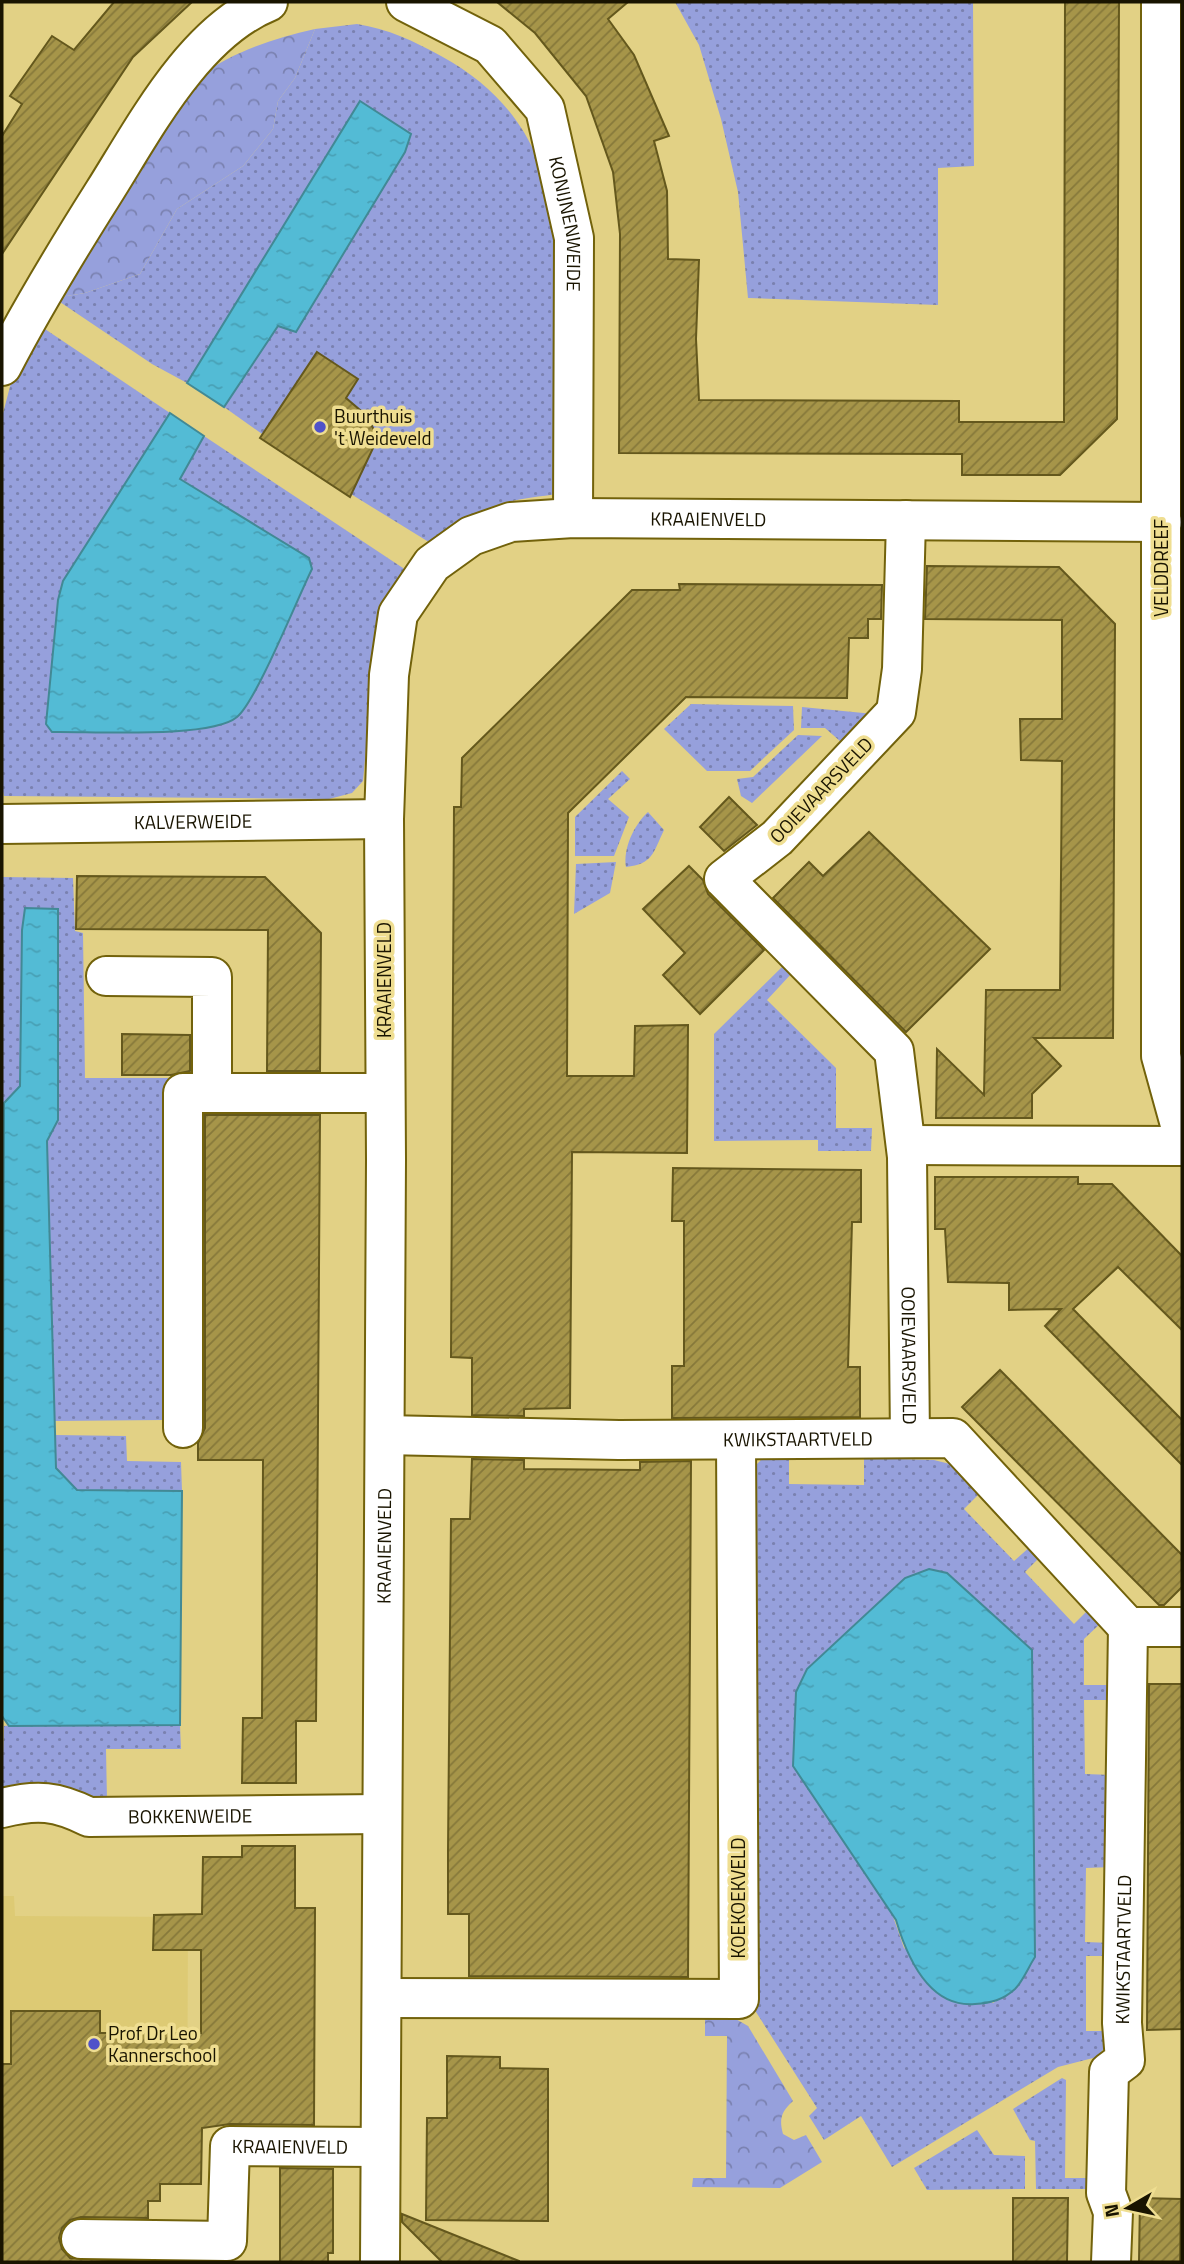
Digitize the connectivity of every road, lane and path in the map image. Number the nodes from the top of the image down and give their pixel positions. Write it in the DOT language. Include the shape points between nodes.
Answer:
graph roads {
  1 [pos="268,2"];
  2 [pos="406,2"];
  3 [pos="1161,2"];
  4 [pos="1172,92"];
  5 [pos="2,366"];
  6 [pos="573,518"];
  7 [pos="906,520"];
  8 [pos="1162,522"];
  9 [pos="1171,817"];
  10 [pos="384,819"];
  11 [pos="2,824"];
  12 [pos="106,976"];
  13 [pos="212,1091"];
  14 [pos="384,1093"];
  15 [pos="1182,1132"];
  16 [pos="906,1145"];
  17 [pos="1182,1146"];
  18 [pos="183,1428"];
  19 [pos="385,1435"];
  20 [pos="910,1438"];
  21 [pos="736,1440"];
  22 [pos="1182,1626"];
  23 [pos="1128,1627"];
  24 [pos="2,1808"];
  25 [pos="380,1814"];
  26 [pos="382,1998"];
  27 [pos="380,2147"];
  28 [pos="81,2239"];
  29 [pos="380,2262"];
  30 [pos="1111,2262"];
  1 -- 5 [label="street" via="244,12 192,61 151,117 36,300"];
  2 -- 6 [label="street, KONIJNENWEIDE" via="489,45 545,109 574,237"];
  3 -- 4 [label="street, VELDDREEF"];
  4 -- 8 [label="street, VELDDREEF"];
  6 -- 7 [label="street, KRAAIENVELD"];
  6 -- 10 [label="street, KRAAIENVELD" via="511,522 471,536 432,564 398,614 389,675"];
  7 -- 8 [label="street, KRAAIENVELD"];
  7 -- 16 [label="street, OOIEVAARSVELD" via="902,669 896,712 777,838 724,879 894,1051"];
  8 -- 9 [label="street, VELDDREEF"];
  9 -- 15 [label="street, VELDDREEF" via="1161,1056"];
  10 -- 11 [label="street, KALVERWEIDE"];
  10 -- 14 [label="street, KRAAIENVELD"];
  12 -- 13 [label="street" via="212,977"];
  13 -- 14 [label="street"];
  13 -- 18 [label="street" via="183,1093"];
  14 -- 19 [label="street, KRAAIENVELD"];
  16 -- 17 [label="street"];
  16 -- 20 [label="street, OOIEVAARSVELD"];
  19 -- 21 [label="street, KWIKSTAARTVELD"];
  19 -- 25 [label="street, KRAAIENVELD"];
  20 -- 21 [label="street, KWIKSTAARTVELD"];
  20 -- 23 [label="street, KWIKSTAARTVELD" via="953,1438"];
  21 -- 26 [label="street, KOEKOEKVELD" via="739,1999"];
  22 -- 23 [label="street"];
  23 -- 30 [label="street, KWIKSTAARTVELD" via="1125,2060 1109,2072 1106,2193 1113,2212"];
  24 -- 25 [label="street, BOKKENWEIDE" via="60,1802 89,1817"];
  25 -- 26 [label="street, KRAAIENVELD"];
  26 -- 27 [label="street, KRAAIENVELD"];
  27 -- 28 [label="street, KRAAIENVELD" via="230,2146 227,2241"];
  27 -- 29 [label="street, KRAAIENVELD"];
}
